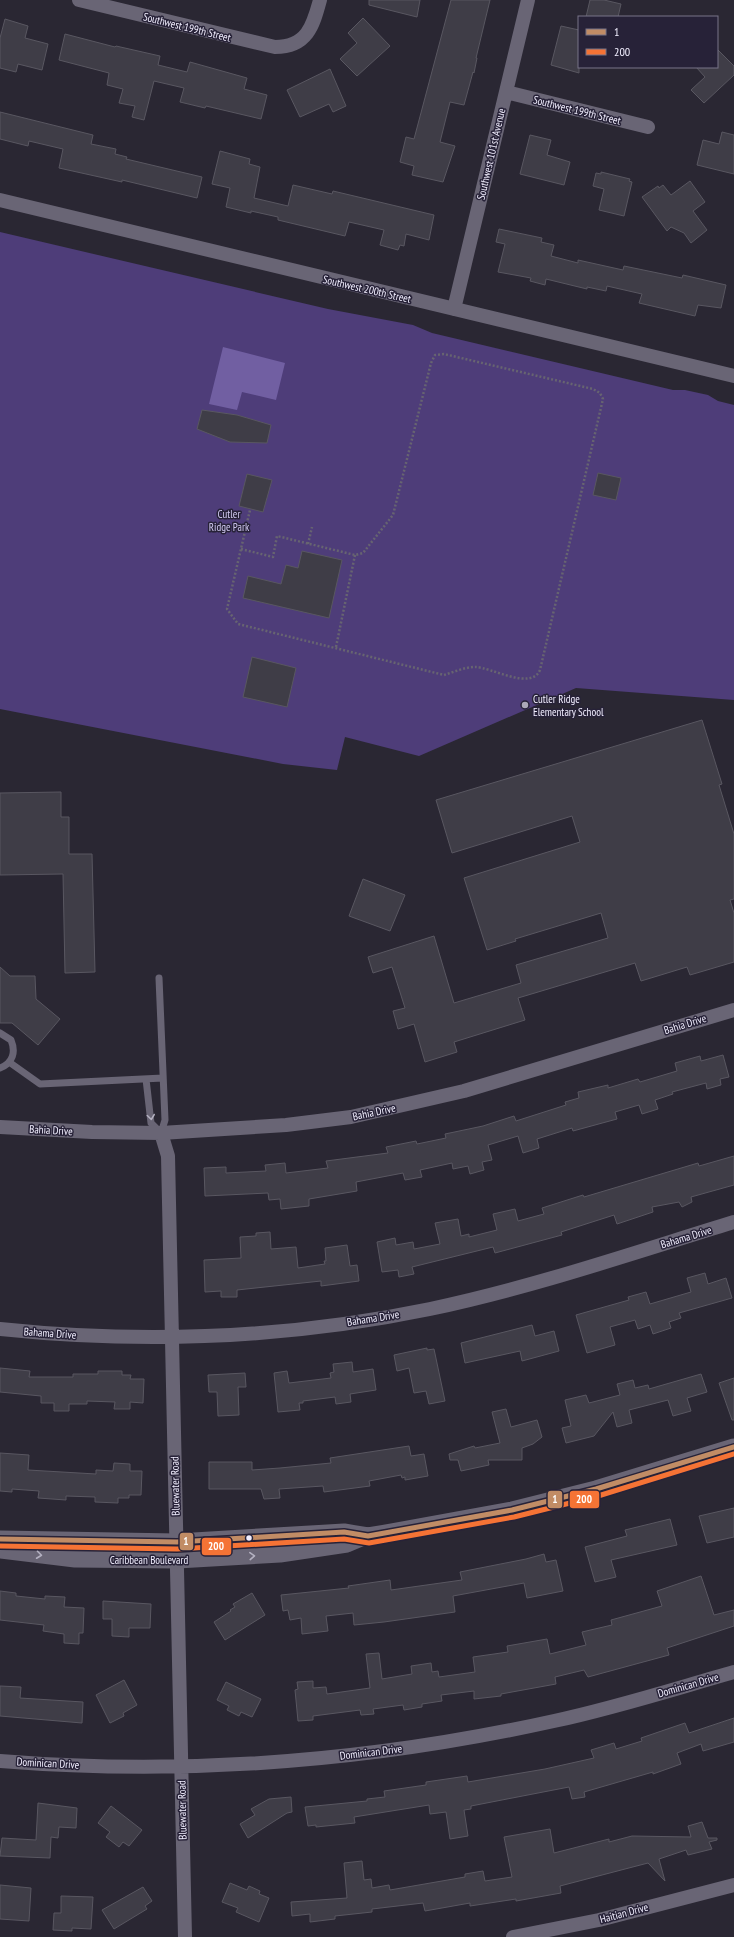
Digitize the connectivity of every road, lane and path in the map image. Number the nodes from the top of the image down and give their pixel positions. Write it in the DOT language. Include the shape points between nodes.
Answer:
graph roads {
  1 [pos="79,0"];
  2 [pos="320,0"];
  3 [pos="528,0"];
  4 [pos="506,92"];
  5 [pos="648,127"];
  6 [pos="0,200"];
  7 [pos="454,309"];
  8 [pos="734,376"];
  9 [pos="250,510"];
  10 [pos="312,527"];
  11 [pos="308,544"];
  12 [pos="241,549"];
  13 [pos="355,555"];
  14 [pos="336,647"];
  15 [pos="159,978"];
  16 [pos="734,1010"];
  17 [pos="0,1033"];
  18 [pos="9,1062"];
  19 [pos="0,1068"];
  20 [pos="163,1078"];
  21 [pos="146,1079"];
  22 [pos="0,1127"];
  23 [pos="161,1133"];
  24 [pos="734,1222"];
  25 [pos="0,1329"];
  26 [pos="173,1336"];
  27 [pos="734,1447"];
  28 [pos="368,1536"];
  29 [pos="0,1540"];
  30 [pos="177,1542"];
  31 [pos="0,1550"];
  32 [pos="177,1560"];
  33 [pos="734,1672"];
  34 [pos="0,1761"];
  35 [pos="181,1766"];
  36 [pos="734,1885"];
  37 [pos="185,1937"];
  38 [pos="513,1937"];
  1 -- 2 [label="street, Southwest 199th Street" via="281,47 301,40 310,29"];
  3 -- 4 [label="street, Southwest 101st Avenue"];
  4 -- 5 [label="street, Southwest 199th Street"];
  4 -- 7 [label="street, Southwest 101st Avenue"];
  6 -- 7 [label="street, Southwest 200th Street"];
  7 -- 8 [label="street, Southwest 200th Street"];
  9 -- 12 [label="path"];
  10 -- 11 [label="path"];
  11 -- 12 [label="path" via="277,536 273,557"];
  11 -- 13 [label="path"];
  12 -- 14 [label="path" via="227,609 238,624"];
  13 -- 14 [label="path"];
  13 -- 14 [label="path" via="363,554 393,516 435,355 444,354 593,389 602,396 601,413 537,676 527,679 475,667 444,675"];
  15 -- 20 [label="lane"];
  16 -- 23 [label="street, Bahia Drive" via="464,1091 380,1111 286,1125"];
  17 -- 18 [label="lane" via="11,1040 13,1045"];
  18 -- 19 [label="lane"];
  18 -- 21 [label="lane" via="40,1084"];
  20 -- 21 [label="lane"];
  20 -- 23 [label="lane" via="165,1120"];
  21 -- 23 [label="lane, one-way" via="151,1123"];
  22 -- 23 [label="street, Bahia Drive"];
  23 -- 26 [label="street, Bluewater Road" via="168,1156"];
  24 -- 26 [label="street, Bahama Drive" via="555,1278 431,1309 293,1330"];
  25 -- 26 [label="street, Bahama Drive" via="81,1335"];
  26 -- 30 [label="street, Bluewater Road"];
  27 -- 28 [label="street, Caribbean Boulevard" via="539,1504 451,1523"];
  28 -- 30 [label="street, Caribbean Boulevard" via="344,1532"];
  32 -- 28 [label="street, Caribbean Boulevard, one-way" via="280,1554 347,1544"];
  29 -- 30 [label="street, Caribbean Boulevard"];
  30 -- 32 [label="street, Bluewater Road"];
  31 -- 32 [label="street, Caribbean Boulevard, one-way" via="75,1559"];
  32 -- 35 [label="street, Bluewater Road"];
  33 -- 35 [label="street, Dominican Drive" via="589,1713 456,1741 336,1757"];
  34 -- 35 [label="street, Dominican Drive"];
  35 -- 37 [label="street, Bluewater Road"];
  36 -- 38 [label="street, Haitian Drive" via="599,1920"];
}
